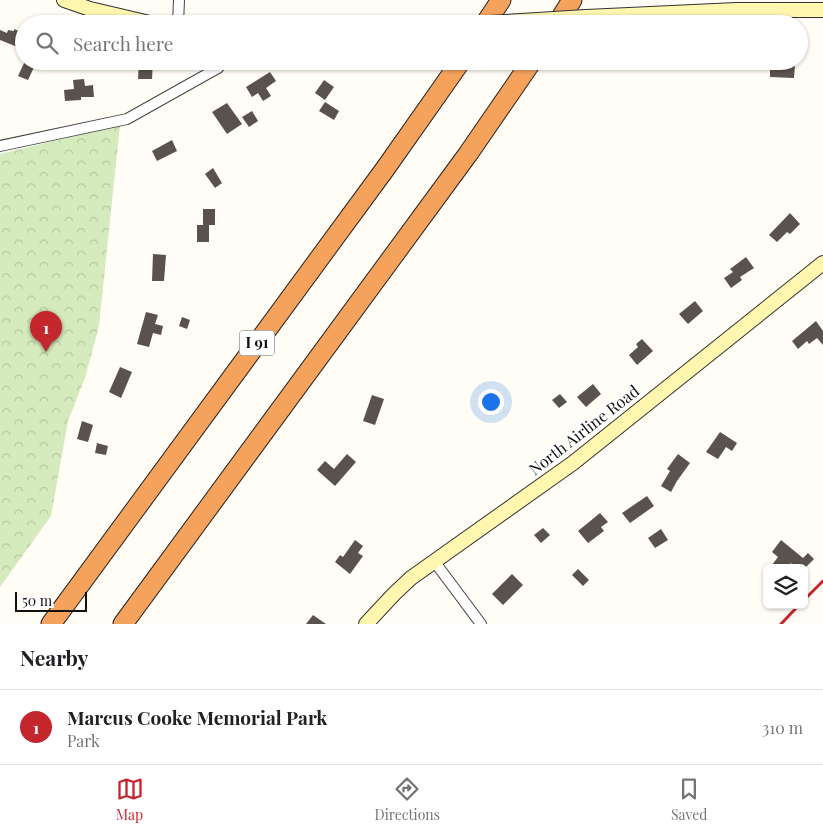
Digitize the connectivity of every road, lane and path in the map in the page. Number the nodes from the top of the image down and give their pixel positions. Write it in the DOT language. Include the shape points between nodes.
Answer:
graph roads {
  1 [pos="64,0"];
  2 [pos="179,0"];
  3 [pos="500,0"];
  4 [pos="572,0"];
  5 [pos="823,10"];
  6 [pos="116,15"];
  7 [pos="178,15"];
  8 [pos="491,15"];
  9 [pos="563,15"];
  10 [pos="642,15"];
  11 [pos="214,70"];
  12 [pos="455,70"];
  13 [pos="526,70"];
  14 [pos="0,146"];
  15 [pos="823,262"];
  16 [pos="434,560"];
  17 [pos="51,624"];
  18 [pos="122,624"];
  19 [pos="366,624"];
  20 [pos="481,624"];
  1 -- 6 [label="main road"];
  2 -- 7 [label="street"];
  3 -- 8 [label="highway"];
  4 -- 9 [label="highway"];
  5 -- 10 [label="main road, bridge"];
  11 -- 14 [label="street" via="127,120"];
  12 -- 17 [label="highway, I 91"];
  13 -- 18 [label="highway" via="462,162"];
  15 -- 16 [label="main road, North Airline Road" via="574,463"];
  16 -- 19 [label="main road, North Airline Road" via="394,594"];
  16 -- 20 [label="street"];
}
